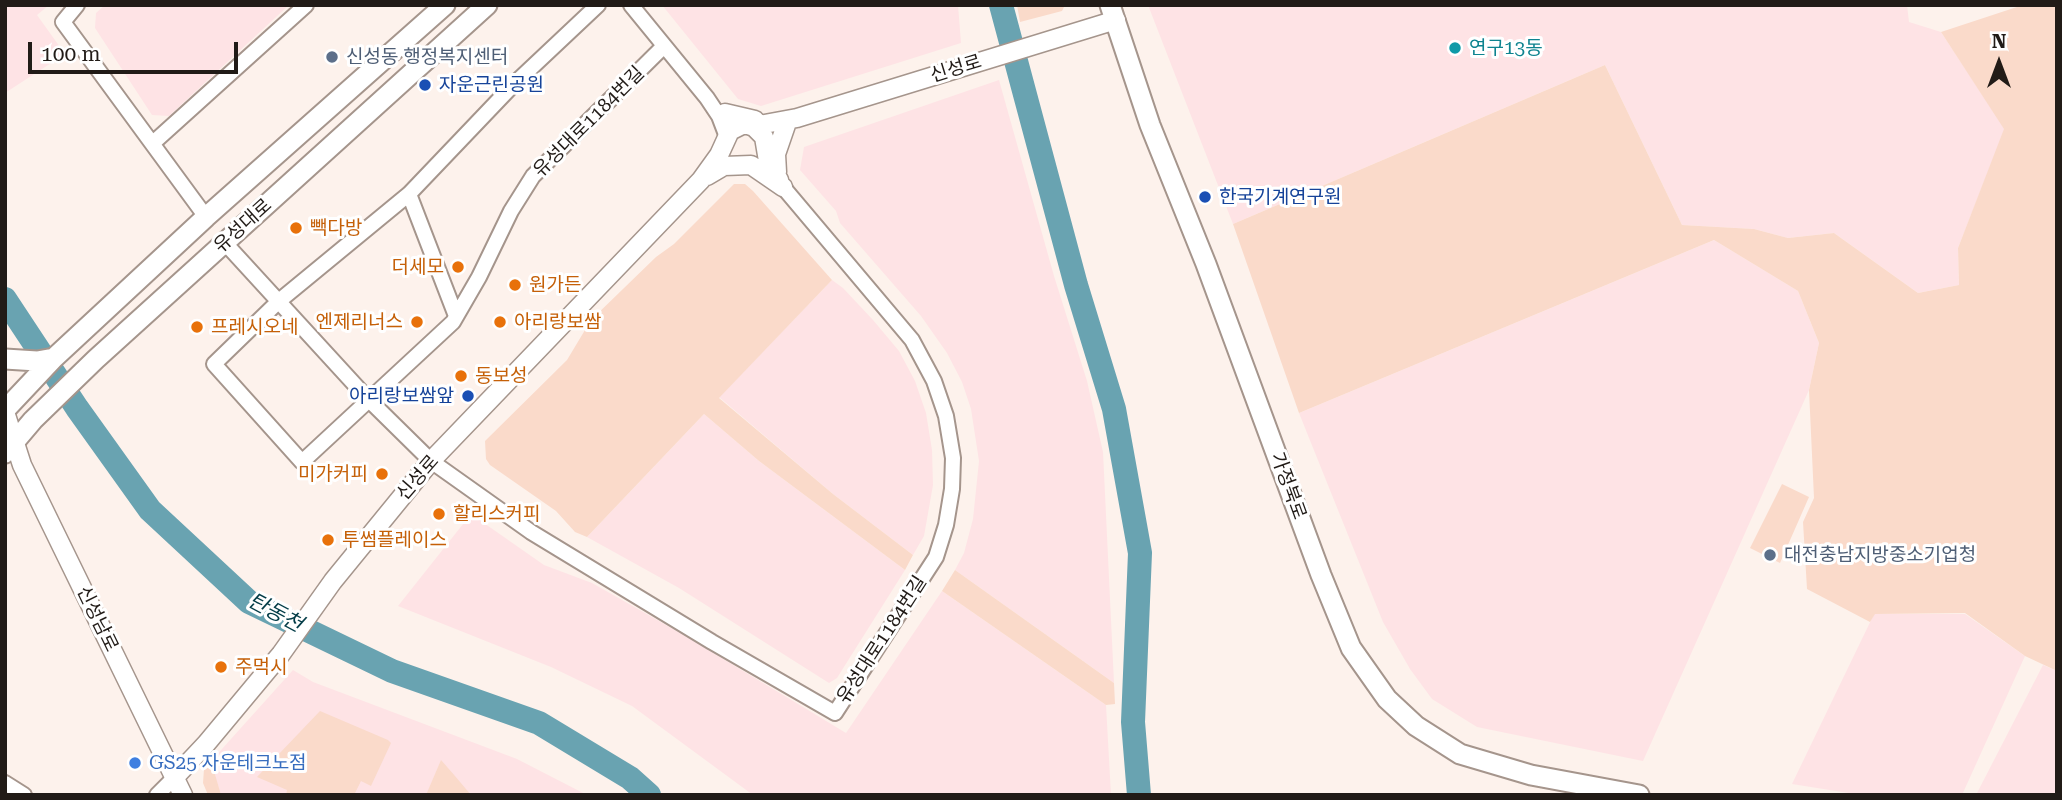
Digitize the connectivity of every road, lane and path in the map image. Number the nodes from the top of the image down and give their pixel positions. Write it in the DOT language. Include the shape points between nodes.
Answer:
graph roads {
  1 [pos="77,5"];
  2 [pos="306,5"];
  3 [pos="445,5"];
  4 [pos="487,5"];
  5 [pos="598,5"];
  6 [pos="631,5"];
  7 [pos="1113,13"];
  8 [pos="664,46"];
  9 [pos="722,114"];
  10 [pos="787,121"];
  11 [pos="745,125"];
  12 [pos="726,140"];
  13 [pos="153,143"];
  14 [pos="765,147"];
  15 [pos="744,165"];
  16 [pos="709,172"];
  17 [pos="778,181"];
  18 [pos="409,194"];
  19 [pos="206,217"];
  20 [pos="225,243"];
  21 [pos="279,301"];
  22 [pos="456,316"];
  23 [pos="54,358"];
  24 [pos="5,359"];
  25 [pos="368,399"];
  26 [pos="9,406"];
  27 [pos="8,445"];
  28 [pos="431,461"];
  29 [pos="174,778"];
  30 [pos="5,783"];
  31 [pos="24,795"];
  32 [pos="157,795"];
  33 [pos="183,795"];
  34 [pos="1639,795"];
  1 -- 13 [label="street" via="63,22"];
  2 -- 13 [label="street"];
  3 -- 19 [label="main road, 유성대로"];
  4 -- 20 [label="main road, 유성대로"];
  5 -- 18 [label="street, 유성대로1184번길" via="513,85"];
  6 -- 8 [label="street"];
  7 -- 10 [label="street, 신성로" via="1032,46"];
  7 -- 34 [label="main road, 가정북로" via="1150,125 1351,648 1387,699 1416,726 1460,754 1531,775"];
  8 -- 9 [label="street"];
  8 -- 22 [label="street, 유성대로1184번길" via="533,176"];
  9 -- 10 [label="street"];
  9 -- 11 [label="street"];
  9 -- 12 [label="street"];
  9 -- 16 [label="street"];
  10 -- 11 [label="street"];
  10 -- 14 [label="street"];
  10 -- 17 [label="street" via="776,154"];
  11 -- 12 [label="street" via="735,127"];
  11 -- 14 [label="street" via="760,131"];
  12 -- 15 [label="street" via="727,155"];
  12 -- 16 [label="street"];
  13 -- 19 [label="street"];
  14 -- 15 [label="street" via="762,157"];
  14 -- 17 [label="street"];
  15 -- 16 [label="street"];
  15 -- 17 [label="street"];
  16 -- 17 [label="street" via="738,171"];
  16 -- 28 [label="street, 신성로"];
  17 -- 28 [label="street, 유성대로1184번길" via="912,340 934,381 953,458 946,525 936,557 835,713 531,532"];
  18 -- 21 [label="street, 유성대로1184번길"];
  18 -- 22 [label="street"];
  19 -- 23 [label="main road, 유성대로"];
  20 -- 21 [label="street, 유성대로1184번길"];
  20 -- 27 [label="main road, 유성대로"];
  21 -- 25 [label="street, 유성대로1184번길"];
  21 -- 25 [label="street, 유성대로1184번길" via="214,364 302,462"];
  22 -- 25 [label="street, 유성대로1184번길"];
  23 -- 24 [label="main road"];
  23 -- 26 [label="main road, 유성대로"];
  25 -- 28 [label="street, 유성대로1184번길"];
  26 -- 27 [label="street, 신성남로"];
  27 -- 29 [label="street, 신성남로"];
  28 -- 29 [label="street, 신성로" via="333,581 281,654"];
  29 -- 32 [label="street, 신성로"];
  29 -- 33 [label="street, 신성남로"];
  30 -- 31 [label="street"];
}
